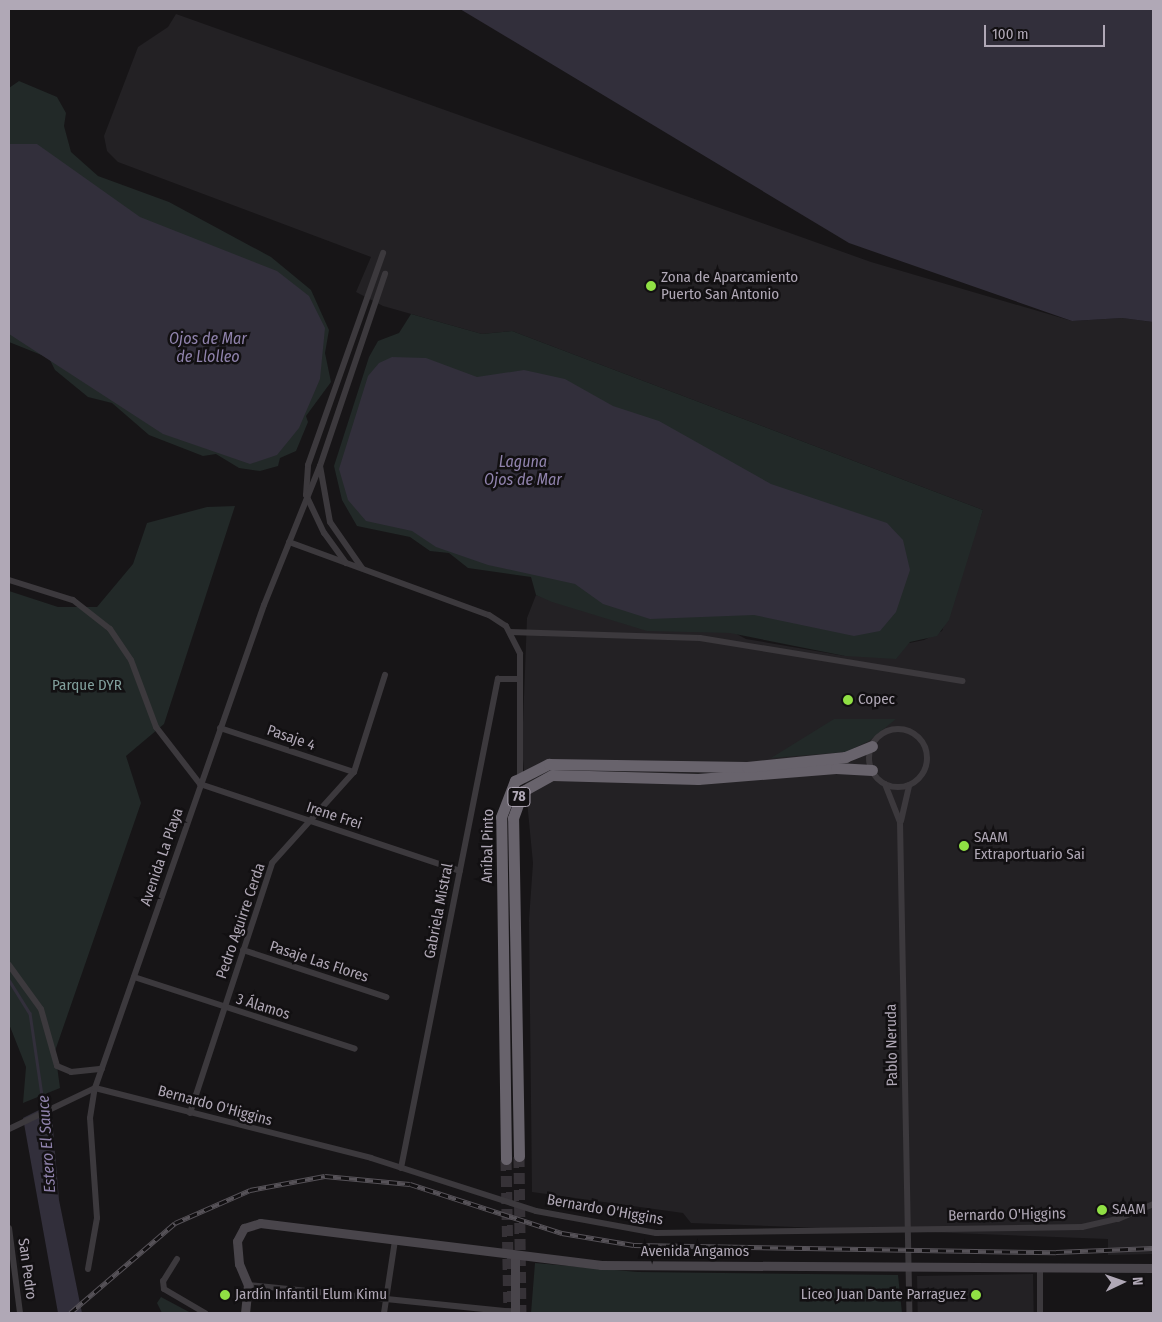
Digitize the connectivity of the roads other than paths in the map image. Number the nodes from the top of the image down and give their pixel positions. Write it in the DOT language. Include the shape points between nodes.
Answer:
graph roads {
  1 [pos="383,253"];
  2 [pos="385,274"];
  3 [pos="320,466"];
  4 [pos="306,495"];
  5 [pos="289,542"];
  6 [pos="346,564"];
  7 [pos="365,570"];
  8 [pos="9,580"];
  9 [pos="510,632"];
  10 [pos="385,676"];
  11 [pos="518,679"];
  12 [pos="962,681"];
  13 [pos="220,728"];
  14 [pos="872,746"];
  15 [pos="872,770"];
  16 [pos="354,772"];
  17 [pos="520,776"];
  18 [pos="200,784"];
  19 [pos="885,784"];
  20 [pos="909,785"];
  21 [pos="523,791"];
  22 [pos="313,822"];
  23 [pos="900,822"];
  24 [pos="460,871"];
  25 [pos="243,950"];
  26 [pos="9,965"];
  27 [pos="134,977"];
  28 [pos="386,997"];
  29 [pos="225,1008"];
  30 [pos="355,1049"];
  31 [pos="102,1069"];
  32 [pos="96,1088"];
  33 [pos="190,1113"];
  34 [pos="9,1128"];
  35 [pos="520,1156"];
  36 [pos="506,1159"];
  37 [pos="401,1168"];
  38 [pos="1153,1204"];
  39 [pos="9,1228"];
  40 [pos="908,1229"];
  41 [pos="395,1240"];
  42 [pos="11,1253"];
  43 [pos="515,1255"];
  44 [pos="177,1260"];
  45 [pos="88,1268"];
  46 [pos="908,1268"];
  47 [pos="1040,1268"];
  48 [pos="1153,1268"];
  49 [pos="248,1285"];
  50 [pos="386,1299"];
  51 [pos="20,1313"];
  52 [pos="205,1313"];
  53 [pos="245,1313"];
  54 [pos="384,1313"];
  55 [pos="515,1313"];
  56 [pos="909,1313"];
  57 [pos="1040,1313"];
  1 -- 4 [label="street" via="308,465"];
  2 -- 3 [label="street, Avenida La Playa"];
  3 -- 4 [label="street, Avenida La Playa"];
  3 -- 7 [label="street" via="330,522"];
  4 -- 5 [label="street, Avenida La Playa"];
  4 -- 6 [label="street" via="324,533"];
  5 -- 6 [label="street"];
  5 -- 13 [label="street, Avenida La Playa"];
  6 -- 7 [label="street"];
  7 -- 9 [label="street" via="490,615"];
  8 -- 18 [label="street" via="73,600 110,629 131,660 156,727"];
  9 -- 11 [label="street" via="520,654"];
  9 -- 12 [label="street" via="700,638"];
  10 -- 16 [label="street, Pedro Aguirre Cerda"];
  11 -- 17 [label="street"];
  11 -- 24 [label="street, Gabriela Mistral" via="498,679"];
  13 -- 16 [label="street, Pasaje 4"];
  13 -- 18 [label="street, Avenida La Playa"];
  14 -- 15 [label="street"];
  14 -- 17 [label="highway, 78" via="845,757 747,767 557,764"];
  14 -- 20 [label="street" via="893,729 910,731 920,738 926,748 926,766"];
  15 -- 19 [label="street"];
  15 -- 21 [label="highway, 78" via="836,768 698,779 552,775"];
  16 -- 22 [label="street, Pedro Aguirre Cerda"];
  17 -- 21 [label="highway"];
  17 -- 36 [label="highway, Aníbal Pinto / 78" via="507,794 501,817"];
  18 -- 22 [label="street, Irene Frei"];
  18 -- 27 [label="street, Avenida La Playa"];
  19 -- 20 [label="street"];
  19 -- 23 [label="street, Pablo Neruda"];
  20 -- 23 [label="street, Pablo Neruda"];
  21 -- 35 [label="highway, Aníbal Pinto / 78" via="513,818"];
  22 -- 24 [label="street, Irene Frei"];
  22 -- 25 [label="street, Pedro Aguirre Cerda" via="272,862"];
  23 -- 40 [label="street, Pablo Neruda"];
  24 -- 37 [label="street, Gabriela Mistral"];
  25 -- 28 [label="street, Pasaje Las Flores"];
  25 -- 29 [label="street, Pedro Aguirre Cerda"];
  26 -- 31 [label="street" via="41,1009 57,1066 71,1072"];
  27 -- 29 [label="street, 3 Álamos"];
  27 -- 31 [label="street, Avenida La Playa"];
  29 -- 30 [label="street, 3 Álamos"];
  29 -- 33 [label="street, Pedro Aguirre Cerda"];
  31 -- 32 [label="street, Avenida La Playa"];
  32 -- 33 [label="street, Bernardo O'Higgins"];
  32 -- 34 [label="street" via="68,1098"];
  32 -- 45 [label="street, Avenida La Playa" via="90,1118 97,1218"];
  33 -- 37 [label="street, Bernardo O'Higgins"];
  37 -- 40 [label="street, Bernardo O'Higgins" via="536,1211 656,1233"];
  38 -- 40 [label="street, Bernardo O'Higgins" via="1118,1219 1082,1226"];
  39 -- 42 [label="street, San Pedro"];
  40 -- 46 [label="street, Pablo Neruda"];
  41 -- 43 [label="street, Avenida Angamos"];
  41 -- 49 [label="street, Avenida Angamos" via="260,1223 241,1231 236,1252"];
  41 -- 50 [label="street"];
  42 -- 51 [label="street, San Pedro"];
  43 -- 46 [label="street, Avenida Angamos" via="601,1265"];
  43 -- 55 [label="street"];
  44 -- 52 [label="street" via="163,1281 164,1289"];
  46 -- 47 [label="street, Avenida Angamos"];
  46 -- 56 [label="street, Pablo Neruda"];
  47 -- 48 [label="street, Avenida Angamos"];
  47 -- 57 [label="street"];
  49 -- 50 [label="street"];
  49 -- 53 [label="street"];
  50 -- 54 [label="street"];
  50 -- 55 [label="street"];
}
